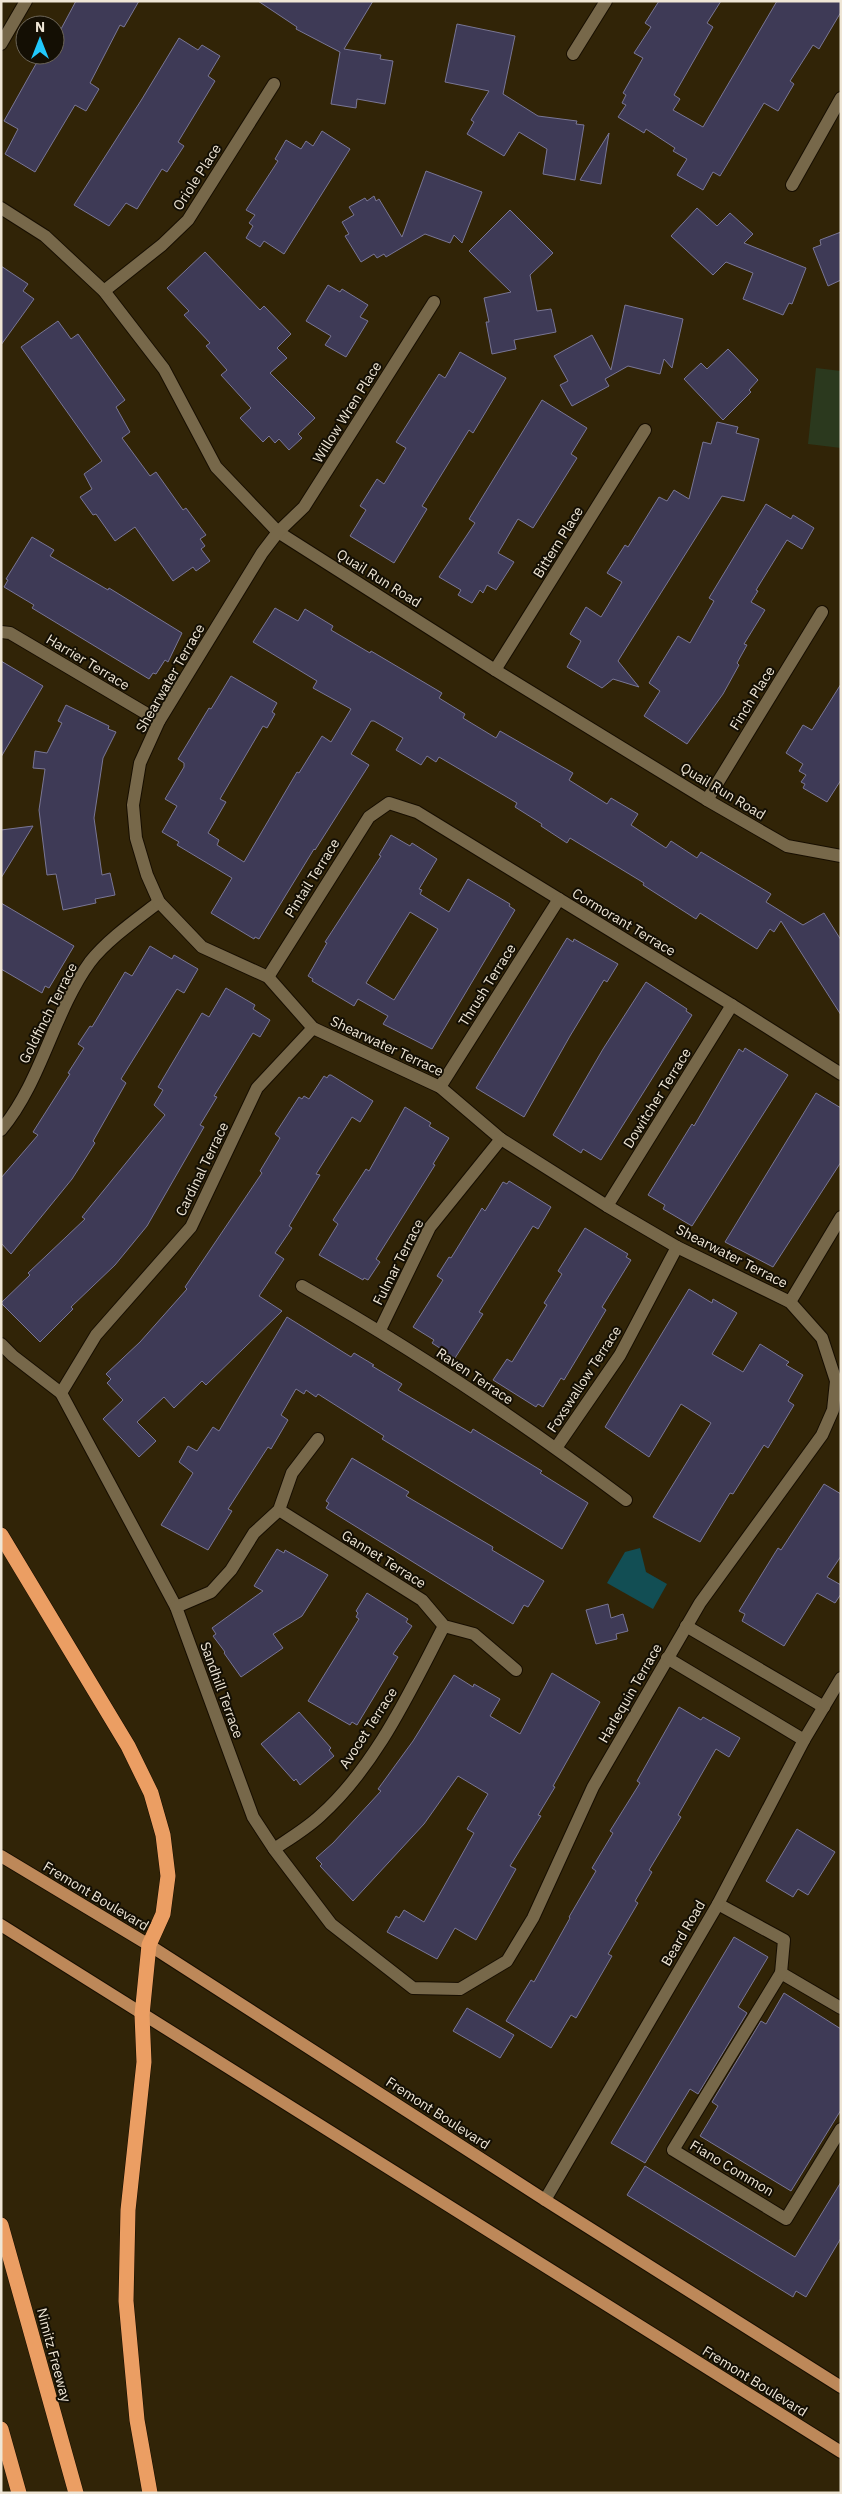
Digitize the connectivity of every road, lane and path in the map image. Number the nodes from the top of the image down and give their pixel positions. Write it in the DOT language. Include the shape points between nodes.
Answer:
graph roads {
  1 [pos="26,1"];
  2 [pos="606,1"];
  3 [pos="1,44"];
  4 [pos="573,54"];
  5 [pos="274,84"];
  6 [pos="841,98"];
  7 [pos="792,185"];
  8 [pos="1,208"];
  9 [pos="104,292"];
  10 [pos="434,302"];
  11 [pos="645,430"];
  12 [pos="278,532"];
  13 [pos="822,612"];
  14 [pos="1,632"];
  15 [pos="496,670"];
  16 [pos="159,722"];
  17 [pos="707,800"];
  18 [pos="389,803"];
  19 [pos="841,856"];
  20 [pos="559,899"];
  21 [pos="159,902"];
  22 [pos="268,977"];
  23 [pos="732,1005"];
  24 [pos="313,1028"];
  25 [pos="841,1074"];
  26 [pos="440,1087"];
  27 [pos="1,1130"];
  28 [pos="501,1139"];
  29 [pos="607,1206"];
  30 [pos="841,1217"];
  31 [pos="677,1246"];
  32 [pos="302,1286"];
  33 [pos="790,1302"];
  34 [pos="380,1330"];
  35 [pos="1,1344"];
  36 [pos="61,1393"];
  37 [pos="833,1410"];
  38 [pos="318,1439"];
  39 [pos="556,1448"];
  40 [pos="626,1500"];
  41 [pos="279,1510"];
  42 [pos="1,1535"];
  43 [pos="176,1607"];
  44 [pos="444,1626"];
  45 [pos="686,1626"];
  46 [pos="667,1658"];
  47 [pos="516,1670"];
  48 [pos="841,1678"];
  49 [pos="824,1707"];
  50 [pos="804,1740"];
  51 [pos="274,1850"];
  52 [pos="1,1856"];
  53 [pos="718,1904"];
  54 [pos="1,1926"];
  55 [pos="149,1945"];
  56 [pos="781,1973"];
  57 [pos="460,1990"];
  58 [pos="841,2008"];
  59 [pos="142,2015"];
  60 [pos="841,2129"];
  61 [pos="545,2200"];
  62 [pos="1,2225"];
  63 [pos="841,2387"];
  64 [pos="1,2429"];
  65 [pos="838,2449"];
  66 [pos="19,2493"];
  67 [pos="76,2493"];
  68 [pos="150,2493"];
  1 -- 3 [label="street"];
  2 -- 4 [label="street"];
  5 -- 9 [label="street, Oriole Place" via="188,220"];
  6 -- 7 [label="street"];
  8 -- 9 [label="street, Quail Run Road" via="45,236"];
  9 -- 12 [label="street, Quail Run Road" via="164,369 216,467"];
  10 -- 12 [label="street, Willow Wren Place" via="304,507"];
  11 -- 15 [label="street, Bittern Place"];
  12 -- 15 [label="street, Quail Run Road"];
  12 -- 16 [label="street, Shearwater Terrace"];
  13 -- 17 [label="street, Finch Place"];
  14 -- 16 [label="street, Harrier Terrace" via="10,633"];
  15 -- 17 [label="street, Quail Run Road"];
  16 -- 21 [label="street, Shearwater Terrace" via="140,763 133,805 136,838"];
  17 -- 19 [label="street, Quail Run Road" via="787,846"];
  18 -- 20 [label="street, Cormorant Terrace" via="417,812"];
  18 -- 22 [label="street, Pintail Terrace" via="369,816"];
  20 -- 23 [label="street, Cormorant Terrace"];
  20 -- 26 [label="street, Thrush Terrace"];
  21 -- 22 [label="street, Shearwater Terrace" via="202,946"];
  21 -- 27 [label="street, Goldfinch Terrace" via="91,962 52,1031 24,1096"];
  22 -- 24 [label="street, Shearwater Terrace"];
  23 -- 25 [label="street, Cormorant Terrace"];
  23 -- 29 [label="street, Dowitcher Terrace"];
  24 -- 26 [label="street, Shearwater Terrace"];
  24 -- 36 [label="street, Cardinal Terrace" via="257,1088 191,1227 96,1335"];
  26 -- 28 [label="street, Shearwater Terrace"];
  28 -- 29 [label="street, Shearwater Terrace"];
  28 -- 34 [label="street, Fulmar Terrace" via="430,1227"];
  29 -- 31 [label="street, Shearwater Terrace"];
  30 -- 33 [label="street"];
  31 -- 33 [label="street, Shearwater Terrace"];
  31 -- 39 [label="street, Foxswallow Terrace" via="620,1356"];
  32 -- 34 [label="street, Raven Terrace"];
  33 -- 37 [label="street, Shearwater Terrace" via="822,1338 836,1381"];
  34 -- 39 [label="street, Raven Terrace"];
  35 -- 36 [label="street, Sandhill Terrace"];
  36 -- 43 [label="street, Sandhill Terrace"];
  37 -- 45 [label="street, Harlequin Terrace" via="822,1435"];
  38 -- 41 [label="street" via="292,1473"];
  39 -- 40 [label="street, Raven Terrace"];
  41 -- 43 [label="street" via="254,1533 231,1570 212,1592"];
  41 -- 44 [label="street, Gannet Terrace" via="422,1600"];
  42 -- 55 [label="highway" via="128,1746 151,1793 164,1835 168,1876 163,1914"];
  43 -- 51 [label="street, Sandhill Terrace" via="253,1817"];
  44 -- 47 [label="street" via="474,1634"];
  44 -- 51 [label="street, Avocet Terrace" via="399,1712 361,1770 320,1816"];
  45 -- 46 [label="street, Harlequin Terrace"];
  45 -- 49 [label="street"];
  46 -- 50 [label="street"];
  46 -- 57 [label="street, Harlequin Terrace" via="593,1787 533,1918 507,1961"];
  48 -- 49 [label="street, Beard Road"];
  49 -- 50 [label="street, Beard Road"];
  50 -- 53 [label="street, Beard Road"];
  51 -- 57 [label="street, Sandhill Terrace" via="331,1924 413,1988"];
  52 -- 55 [label="main road, Fremont Boulevard"];
  53 -- 56 [label="street" via="784,1940"];
  53 -- 61 [label="street, Beard Road"];
  54 -- 59 [label="main road, Fremont Boulevard"];
  55 -- 59 [label="highway"];
  55 -- 61 [label="main road, Fremont Boulevard"];
  56 -- 58 [label="street"];
  56 -- 60 [label="street, Fiano Common" via="672,2150 786,2219"];
  59 -- 65 [label="main road, Fremont Boulevard"];
  59 -- 68 [label="highway" via="144,2062 128,2210 126,2301 137,2420"];
  61 -- 63 [label="main road, Fremont Boulevard"];
  62 -- 67 [label="highway, Nimitz Freeway"];
  64 -- 66 [label="highway"];
}
